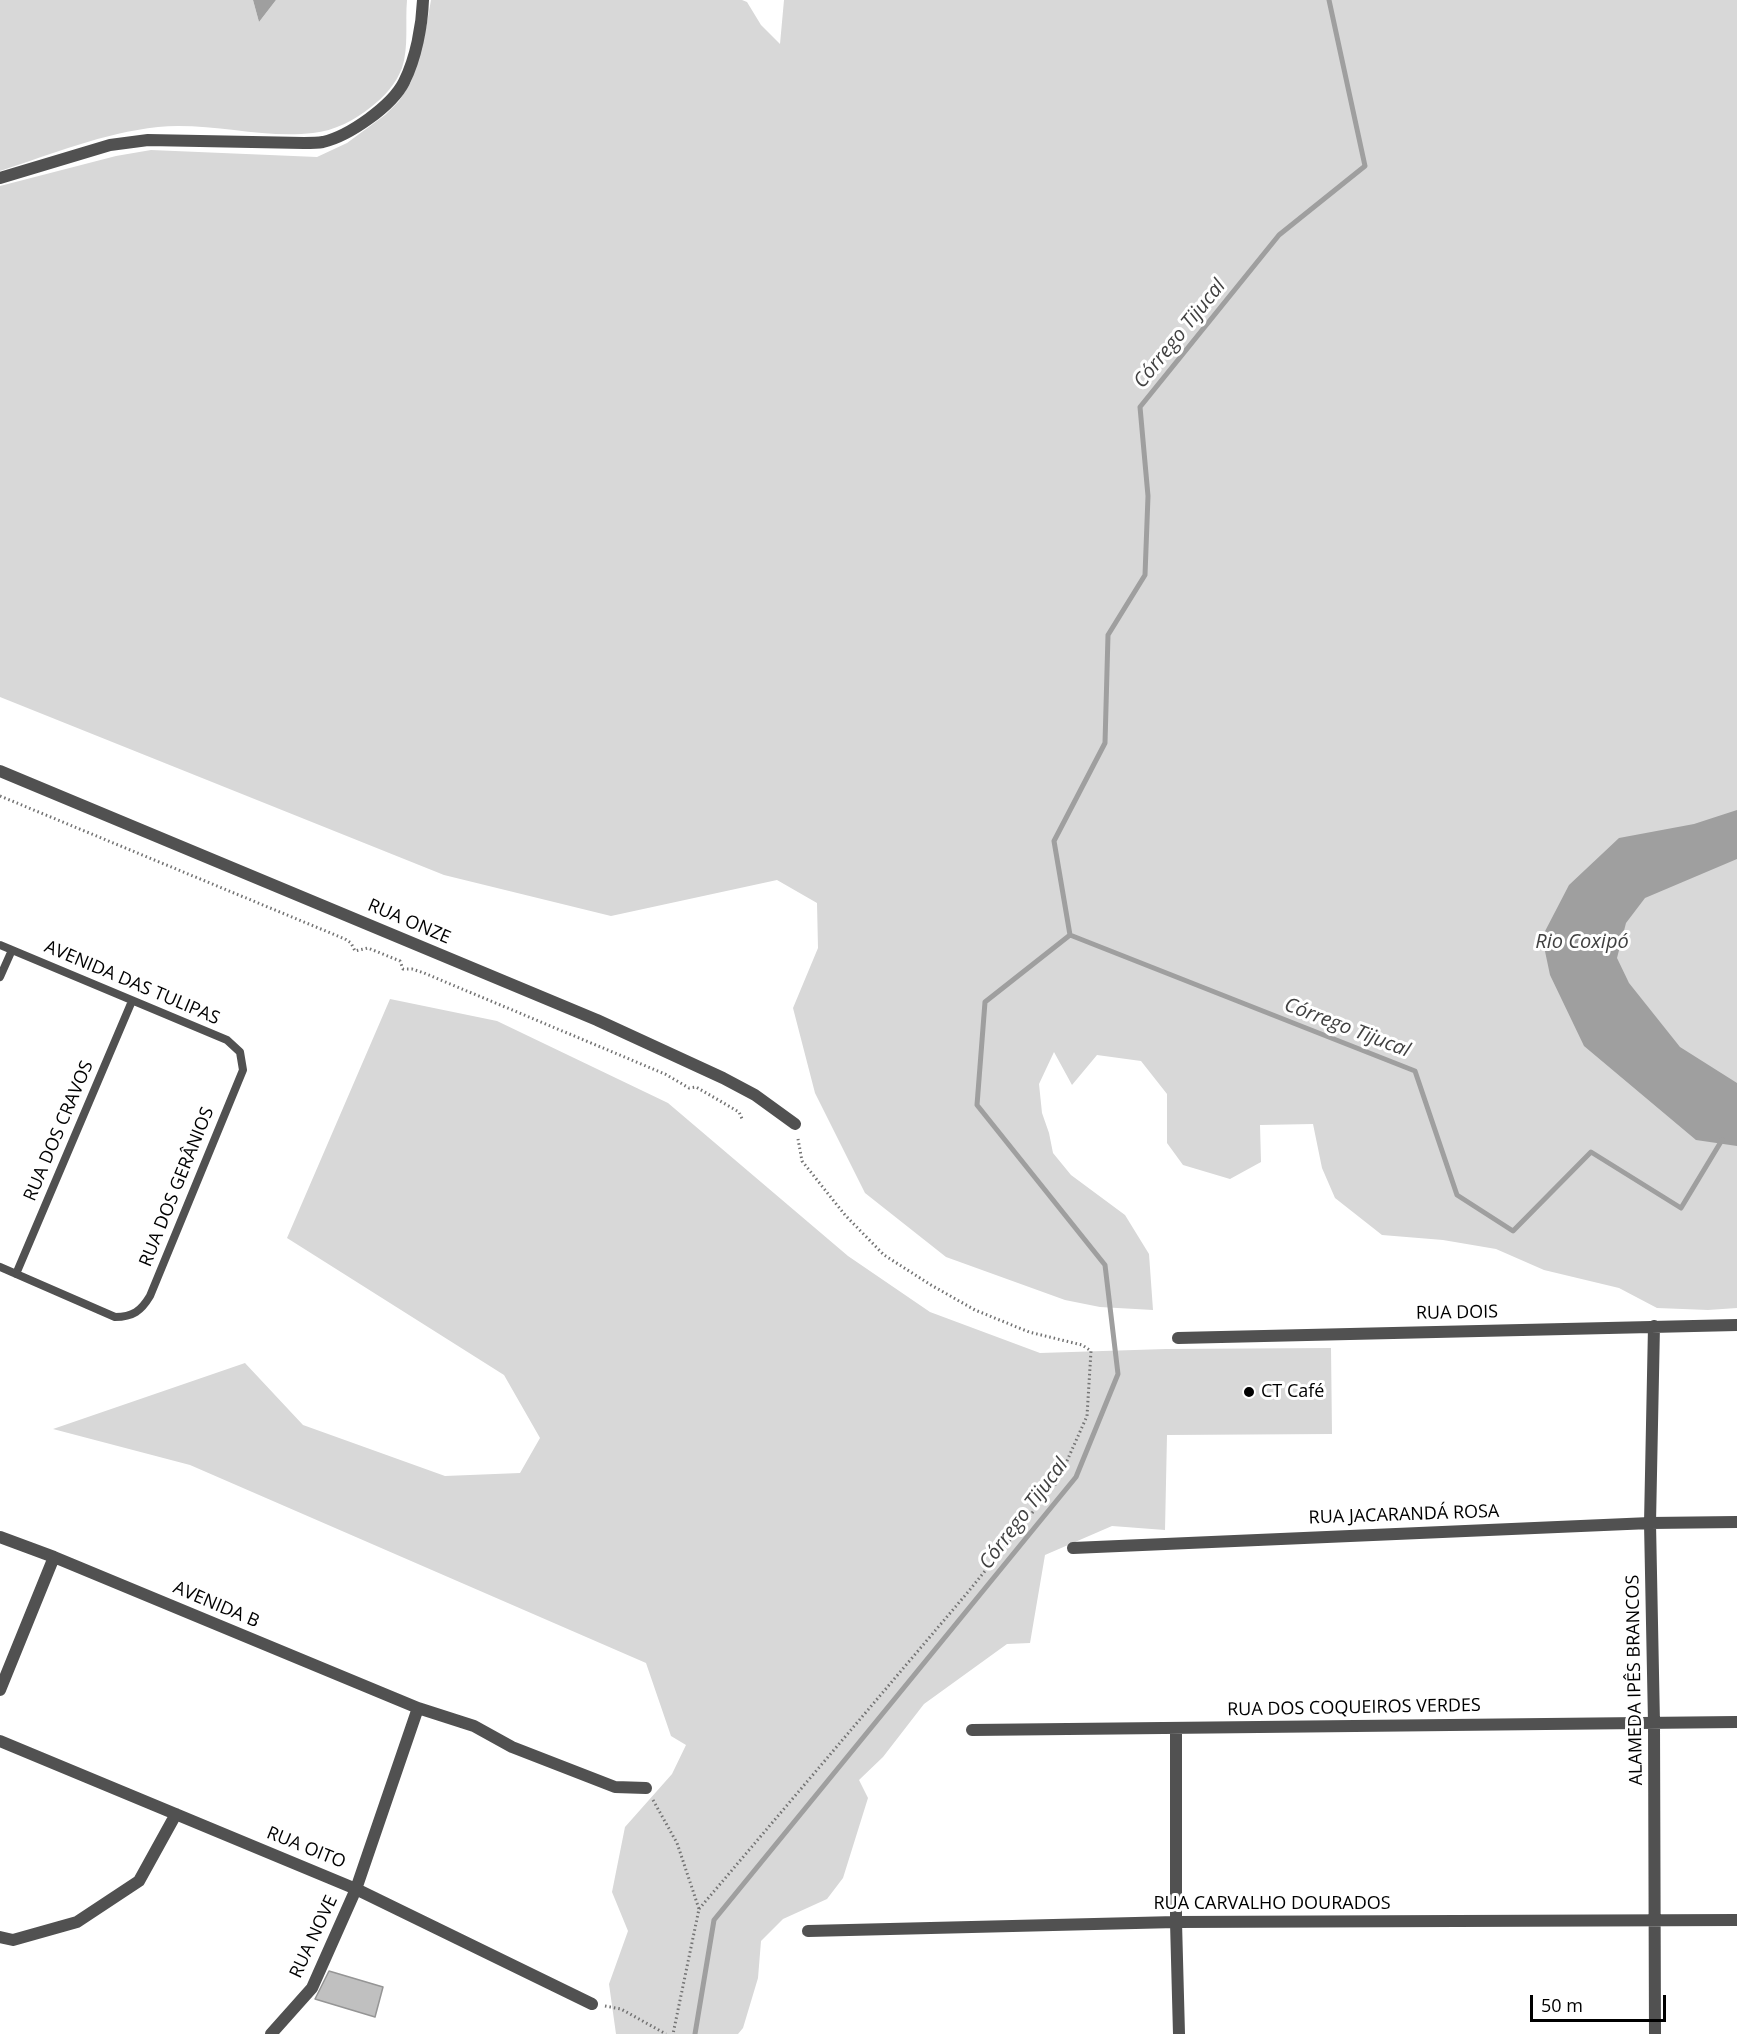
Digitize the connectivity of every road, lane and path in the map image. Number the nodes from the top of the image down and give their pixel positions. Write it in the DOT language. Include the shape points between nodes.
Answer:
graph roads {
  1 [pos="423,0"];
  2 [pos="0,178"];
  3 [pos="0,771"];
  4 [pos="0,796"];
  5 [pos="0,945"];
  6 [pos="12,950"];
  7 [pos="0,977"];
  8 [pos="132,1001"];
  9 [pos="243,1061"];
  10 [pos="742,1121"];
  11 [pos="795,1124"];
  12 [pos="0,1267"];
  13 [pos="16,1274"];
  14 [pos="1737,1325"];
  15 [pos="1654,1326"];
  16 [pos="1178,1338"];
  17 [pos="1737,1522"];
  18 [pos="1650,1523"];
  19 [pos="0,1537"];
  20 [pos="1073,1548"];
  21 [pos="54,1557"];
  22 [pos="0,1690"];
  23 [pos="418,1708"];
  24 [pos="1737,1722"];
  25 [pos="1654,1724"];
  26 [pos="1176,1728"];
  27 [pos="972,1730"];
  28 [pos="0,1741"];
  29 [pos="646,1788"];
  30 [pos="176,1814"];
  31 [pos="356,1889"];
  32 [pos="699,1909"];
  33 [pos="1737,1920"];
  34 [pos="1656,1921"];
  35 [pos="1176,1922"];
  36 [pos="808,1931"];
  37 [pos="0,1937"];
  38 [pos="591,2004"];
  39 [pos="271,2034"];
  40 [pos="666,2034"];
  41 [pos="673,2034"];
  42 [pos="1179,2034"];
  43 [pos="1655,2034"];
  1 -- 2 [label="street" via="416,49 404,82 391,101 341,135 304,143 148,140 110,145"];
  3 -- 11 [label="street, RUA ONZE" via="597,1020 723,1078"];
  4 -- 10 [label="path" via="345,939 355,951 368,948 379,952 400,961 403,969 424,973 665,1074 689,1088 696,1087 739,1112"];
  5 -- 6 [label="lane, AVENIDA DAS TULIPAS"];
  6 -- 7 [label="lane"];
  6 -- 8 [label="lane, AVENIDA DAS TULIPAS"];
  8 -- 9 [label="lane, AVENIDA DAS TULIPAS" via="227,1040 240,1052"];
  8 -- 13 [label="lane, RUA DOS CRAVOS"];
  9 -- 13 [label="lane, RUA DOS GERÂNIOS" via="243,1070 150,1296 137,1313 115,1317"];
  11 -- 32 [label="path" via="802,1161 845,1215 884,1255 975,1310 1091,1351 1087,1416 1058,1481"];
  12 -- 13 [label="lane"];
  14 -- 15 [label="street, RUA DOIS"];
  15 -- 16 [label="street, RUA DOIS"];
  15 -- 18 [label="street, ALAMEDA IPÊS BRANCOS"];
  17 -- 18 [label="street, RUA JACARANDÁ ROSA"];
  18 -- 20 [label="street, RUA JACARANDÁ ROSA"];
  18 -- 25 [label="street, ALAMEDA IPÊS BRANCOS"];
  19 -- 21 [label="street, AVENIDA B"];
  21 -- 22 [label="street"];
  21 -- 23 [label="street, AVENIDA B"];
  23 -- 29 [label="street, AVENIDA B" via="474,1726 512,1747 615,1787"];
  23 -- 31 [label="street, RUA NOVE"];
  24 -- 25 [label="street, RUA DOS COQUEIROS VERDES"];
  25 -- 26 [label="street, RUA DOS COQUEIROS VERDES"];
  25 -- 34 [label="street, ALAMEDA IPÊS BRANCOS"];
  26 -- 27 [label="street, RUA DOS COQUEIROS VERDES"];
  26 -- 35 [label="street"];
  28 -- 30 [label="street, RUA OITO"];
  29 -- 32 [label="path" via="676,1843"];
  30 -- 31 [label="street, RUA OITO"];
  30 -- 37 [label="street" via="139,1881 77,1922 13,1940"];
  31 -- 38 [label="street, RUA OITO"];
  31 -- 39 [label="street, RUA NOVE" via="312,1988"];
  32 -- 41 [label="path"];
  33 -- 34 [label="street, RUA CARVALHO DOURADOS"];
  34 -- 35 [label="street, RUA CARVALHO DOURADOS"];
  34 -- 43 [label="street, ALAMEDA IPÊS BRANCOS"];
  35 -- 36 [label="street, RUA CARVALHO DOURADOS"];
  35 -- 42 [label="street"];
  38 -- 40 [label="path" via="621,2009"];
}
